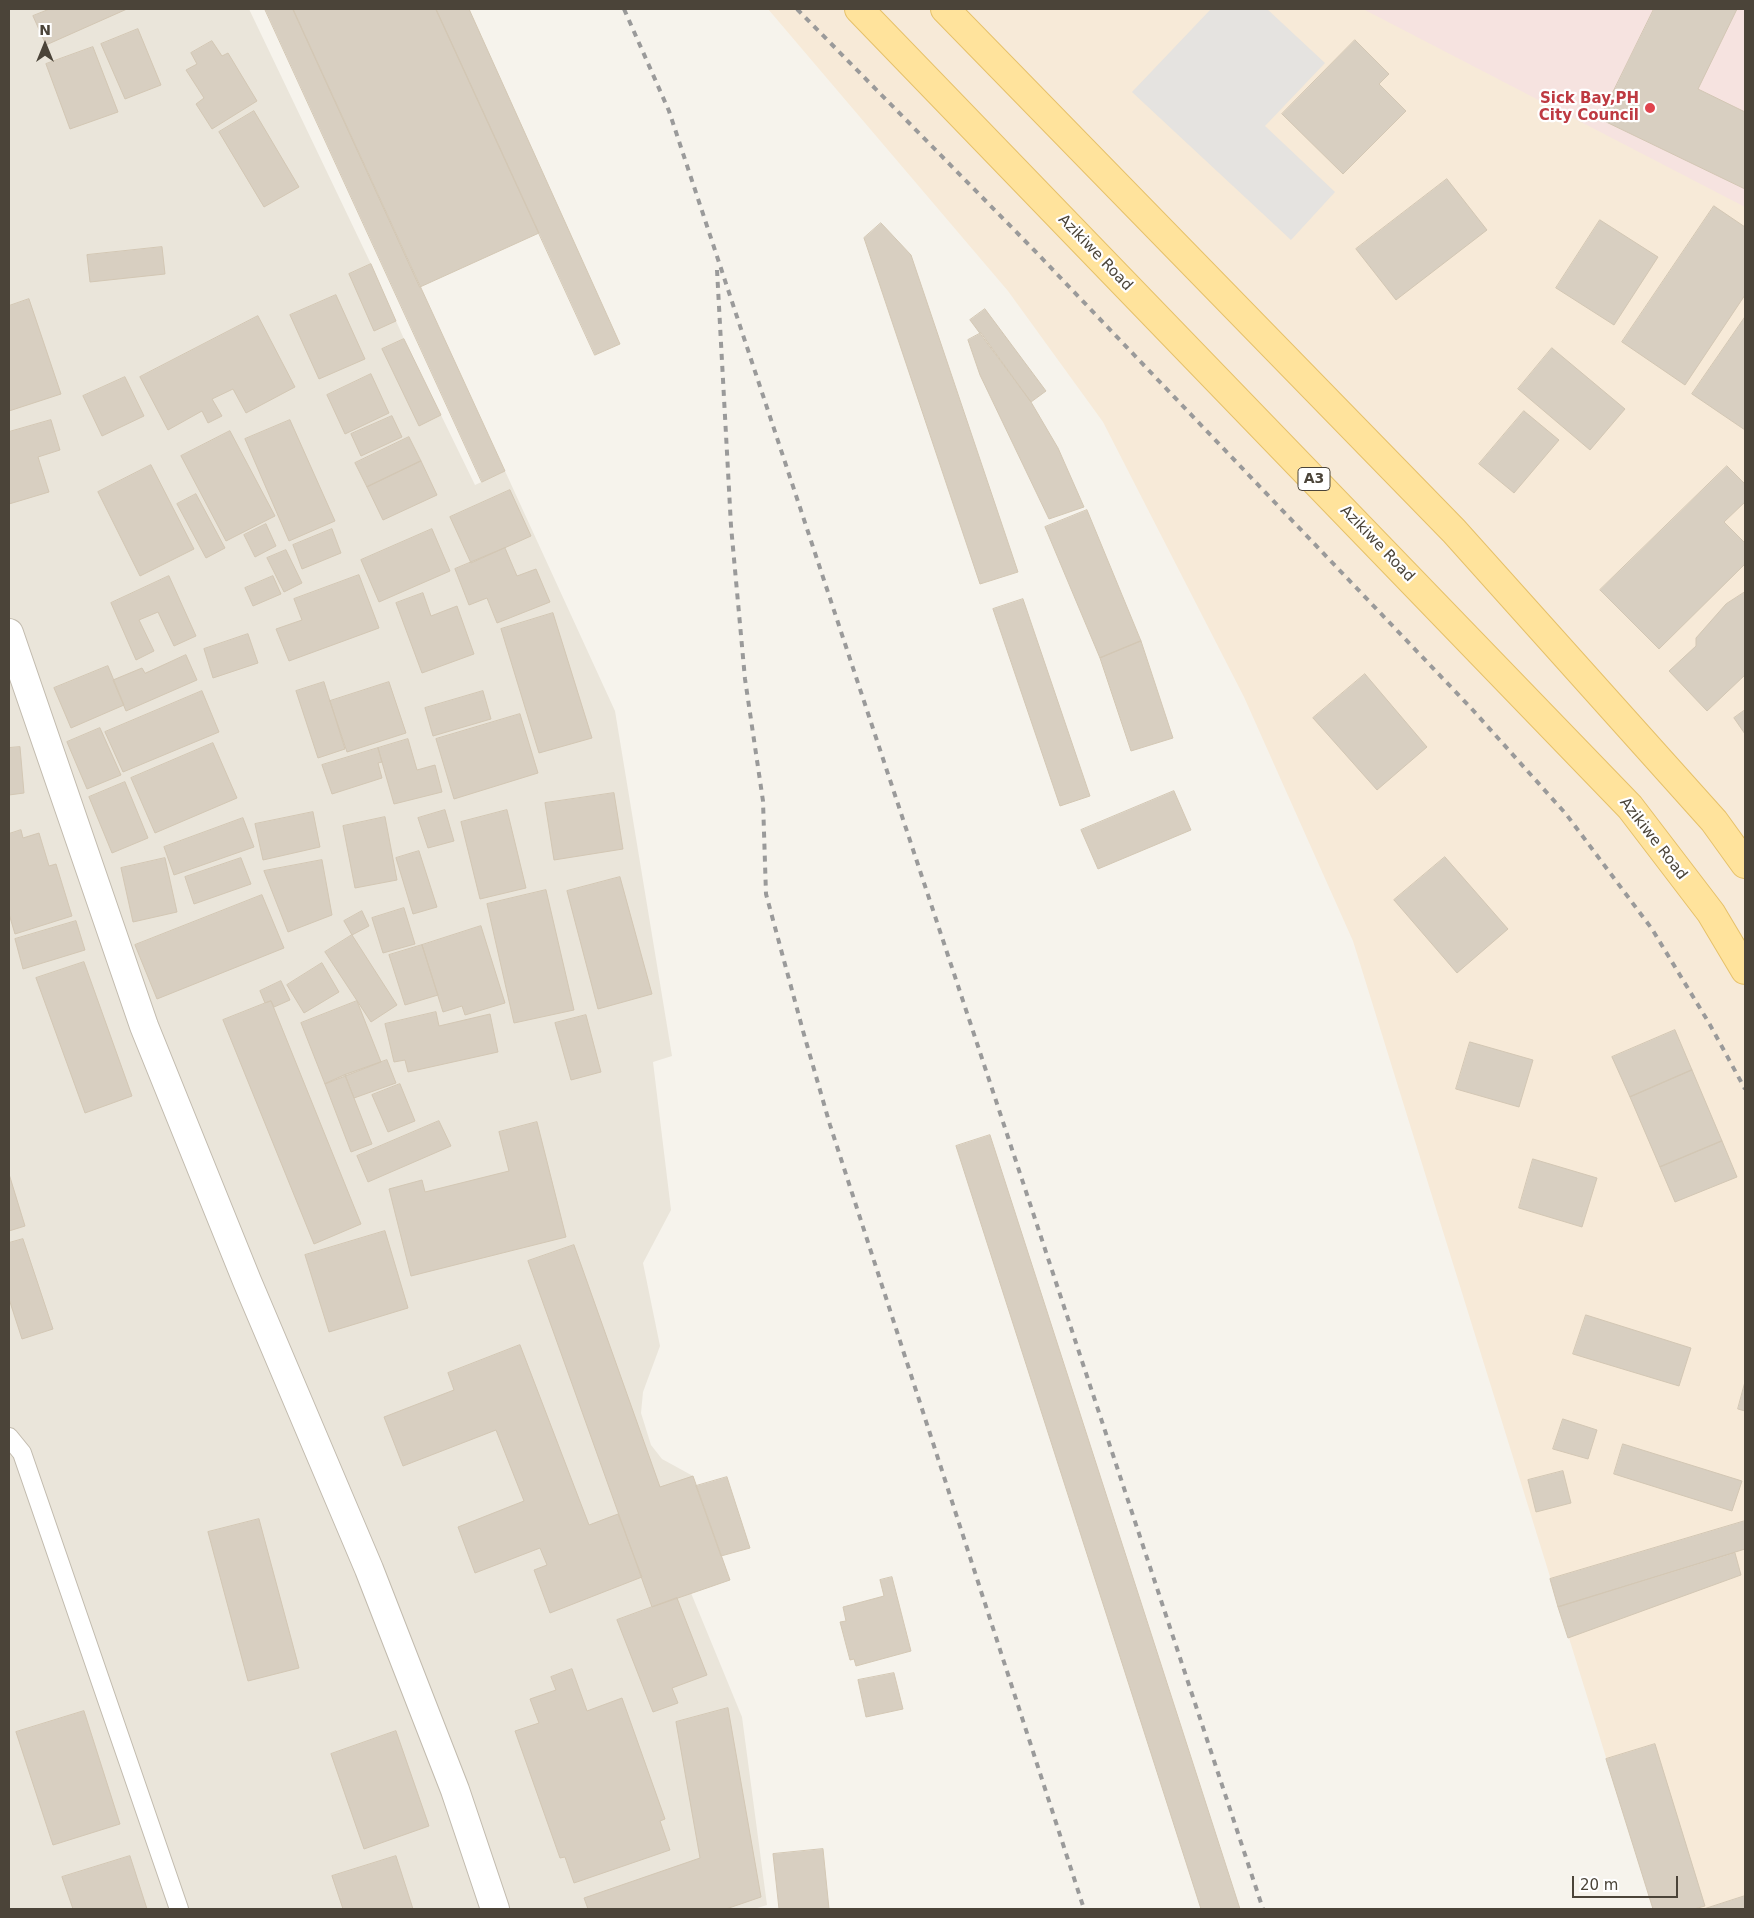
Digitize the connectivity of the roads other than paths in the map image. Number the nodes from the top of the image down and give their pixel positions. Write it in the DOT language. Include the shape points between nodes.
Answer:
graph roads {
  1 [pos="859,9"];
  2 [pos="945,9"];
  3 [pos="9,633"];
  4 [pos="1745,864"];
  5 [pos="1745,970"];
  6 [pos="9,1437"];
  7 [pos="179,1909"];
  8 [pos="495,1909"];
  1 -- 5 [label="main road, Azikiwe Road / A3" via="1630,807 1710,913"];
  2 -- 4 [label="main road" via="1454,530 1714,821"];
  3 -- 8 [label="street" via="144,1026 369,1569 455,1790"];
  6 -- 7 [label="lane" via="22,1453"];
}
